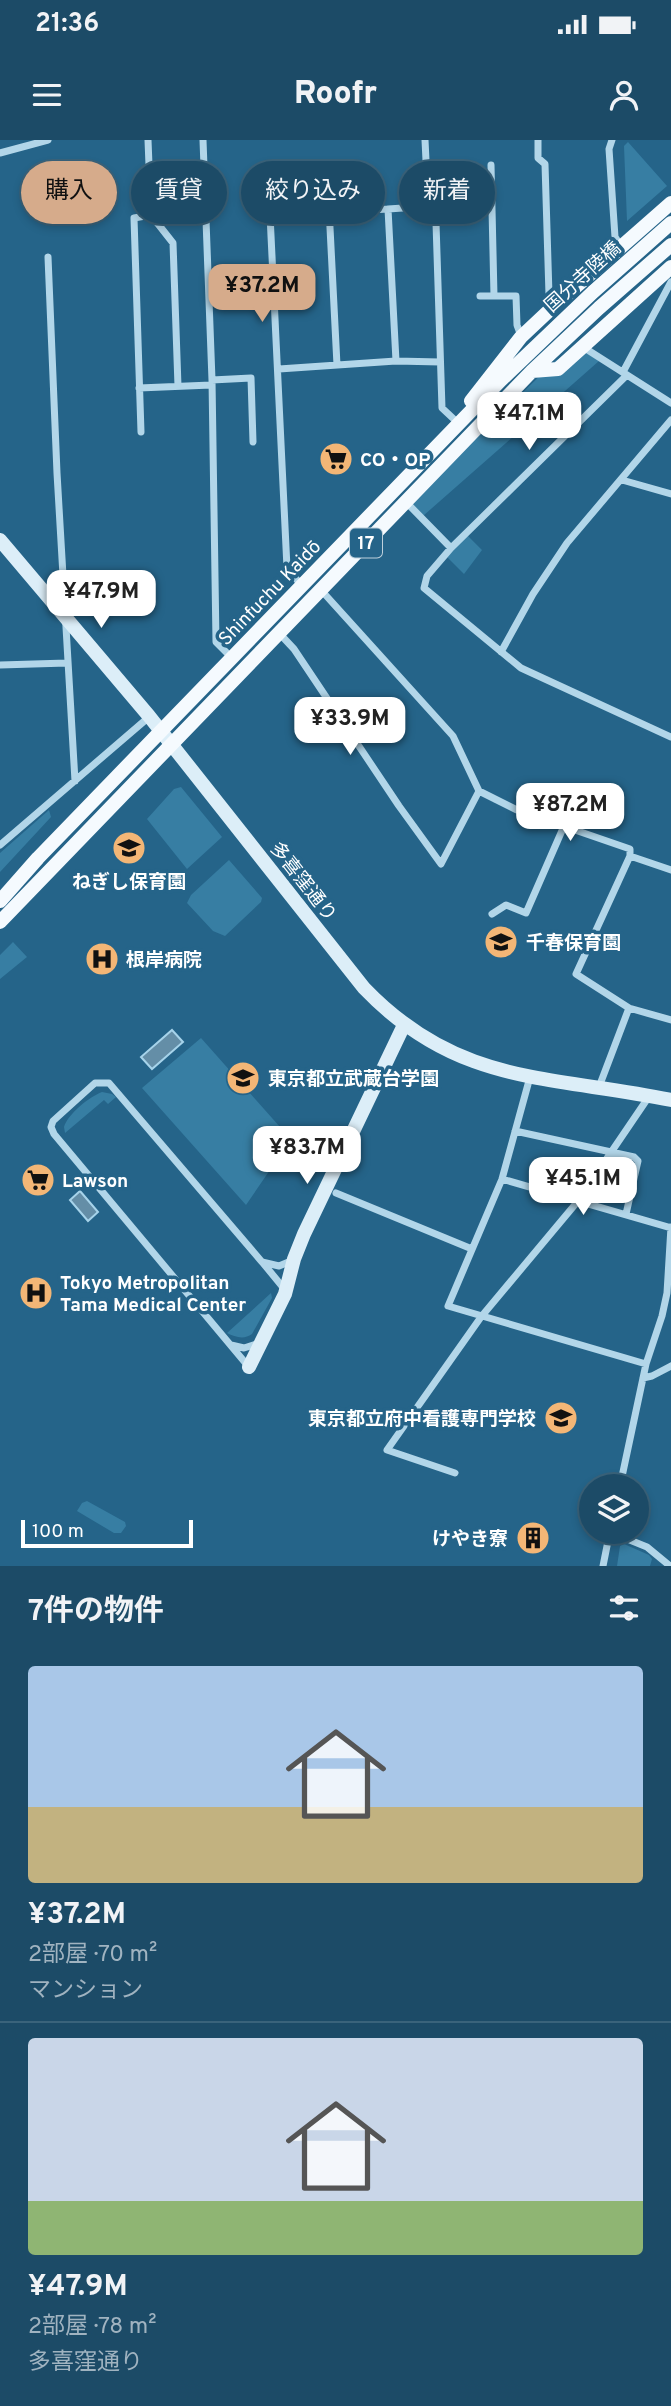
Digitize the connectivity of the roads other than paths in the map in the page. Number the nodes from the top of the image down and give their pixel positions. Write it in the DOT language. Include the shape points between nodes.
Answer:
graph roads {
  1 [pos="11,140"];
  2 [pos="48,140"];
  3 [pos="148,140"];
  4 [pos="203,140"];
  5 [pos="425,140"];
  6 [pos="538,140"];
  7 [pos="612,140"];
  8 [pos="10,150"];
  9 [pos="0,153"];
  10 [pos="149,161"];
  11 [pos="426,161"];
  12 [pos="671,203"];
  13 [pos="399,208"];
  14 [pos="385,209"];
  15 [pos="388,209"];
  16 [pos="671,223"];
  17 [pos="134,224"];
  18 [pos="158,224"];
  19 [pos="271,224"];
  20 [pos="330,224"];
  21 [pos="436,224"];
  22 [pos="492,224"];
  23 [pos="671,245"];
  24 [pos="621,246"];
  25 [pos="48,257"];
  26 [pos="668,277"];
  27 [pos="480,296"];
  28 [pos="494,296"];
  29 [pos="555,304"];
  30 [pos="552,330"];
  31 [pos="522,337"];
  32 [pos="562,343"];
  33 [pos="582,346"];
  34 [pos="396,361"];
  35 [pos="440,362"];
  36 [pos="337,365"];
  37 [pos="279,369"];
  38 [pos="532,371"];
  39 [pos="625,373"];
  40 [pos="211,382"];
  41 [pos="178,386"];
  42 [pos="139,388"];
  43 [pos="671,403"];
  44 [pos="671,420"];
  45 [pos="458,423"];
  46 [pos="141,432"];
  47 [pos="253,442"];
  48 [pos="621,480"];
  49 [pos="671,494"];
  50 [pos="406,502"];
  51 [pos="0,540"];
  52 [pos="451,548"];
  53 [pos="302,586"];
  54 [pos="321,590"];
  55 [pos="66,617"];
  56 [pos="279,633"];
  57 [pos="501,652"];
  58 [pos="232,658"];
  59 [pos="67,663"];
  60 [pos="0,665"];
  61 [pos="149,716"];
  62 [pos="162,732"];
  63 [pos="671,737"];
  64 [pos="172,745"];
  65 [pos="75,781"];
  66 [pos="479,791"];
  67 [pos="564,826"];
  68 [pos="0,845"];
  69 [pos="630,856"];
  70 [pos="671,870"];
  71 [pos="18,883"];
  72 [pos="0,901"];
  73 [pos="492,914"];
  74 [pos="0,922"];
  75 [pos="629,1008"];
  76 [pos="671,1020"];
  77 [pos="404,1025"];
  78 [pos="530,1077"];
  79 [pos="599,1088"];
  80 [pos="650,1096"];
  81 [pos="671,1100"];
  82 [pos="515,1130"];
  83 [pos="611,1152"];
  84 [pos="502,1179"];
  85 [pos="336,1194"];
  86 [pos="578,1201"];
  87 [pos="626,1214"];
  88 [pos="671,1227"];
  89 [pos="472,1249"];
  90 [pos="294,1259"];
  91 [pos="262,1262"];
  92 [pos="286,1291"];
  93 [pos="671,1310"];
  94 [pos="662,1316"];
  95 [pos="481,1317"];
  96 [pos="262,1341"];
  97 [pos="230,1345"];
  98 [pos="646,1364"];
  99 [pos="671,1366"];
  100 [pos="249,1367"];
  101 [pos="643,1378"];
  102 [pos="454,1473"];
  103 [pos="623,1474"];
  104 [pos="608,1544"];
  105 [pos="640,1544"];
  106 [pos="603,1566"];
  107 [pos="670,1566"];
  1 -- 8 [label="street"];
  2 -- 8 [label="street"];
  3 -- 10 [label="street"];
  4 -- 40 [label="street"];
  5 -- 11 [label="street"];
  6 -- 29 [label="street" via="538,158 545,164 549,295"];
  7 -- 24 [label="street" via="615,237"];
  8 -- 9 [label="street"];
  12 -- 24 [label="main road, 17"];
  13 -- 15 [label="street"];
  14 -- 15 [label="street"];
  15 -- 34 [label="street"];
  16 -- 30 [label="main road, 国分寺陸橋 / 17"];
  17 -- 42 [label="street"];
  18 -- 41 [label="street" via="173,243"];
  19 -- 37 [label="street"];
  20 -- 36 [label="street"];
  21 -- 35 [label="street"];
  22 -- 28 [label="street"];
  23 -- 32 [label="main road, 国分寺陸橋 / 17"];
  24 -- 29 [label="main road, 17"];
  25 -- 55 [label="street"];
  26 -- 33 [label="main road"];
  26 -- 39 [label="street"];
  27 -- 28 [label="street"];
  28 -- 31 [label="street" via="516,296"];
  29 -- 31 [label="main road, 17"];
  30 -- 45 [label="main road, Shinfuchu Kaidō / 17"];
  31 -- 45 [label="main road, 17"];
  32 -- 38 [label="main road, Shinfuchu Kaidō / 17"];
  33 -- 38 [label="main road" via="558,369"];
  33 -- 39 [label="street"];
  34 -- 35 [label="street"];
  34 -- 36 [label="street"];
  35 -- 45 [label="street" via="442,408"];
  36 -- 37 [label="street"];
  37 -- 53 [label="street" via="287,568"];
  38 -- 50 [label="main road, Shinfuchu Kaidō / 17"];
  39 -- 43 [label="street"];
  39 -- 52 [label="street"];
  40 -- 41 [label="street"];
  40 -- 47 [label="street" via="251,378"];
  40 -- 58 [label="street" via="216,642"];
  41 -- 42 [label="street"];
  42 -- 46 [label="street"];
  44 -- 48 [label="street"];
  45 -- 53 [label="main road, Shinfuchu Kaidō / 17"];
  48 -- 49 [label="street"];
  48 -- 57 [label="street" via="567,542"];
  50 -- 52 [label="street"];
  50 -- 54 [label="main road, Shinfuchu Kaidō / 17"];
  51 -- 55 [label="main road, 多喜窪通り"];
  52 -- 57 [label="street" via="427,576 424,588"];
  53 -- 58 [label="main road, Shinfuchu Kaidō / 17"];
  54 -- 56 [label="main road, Shinfuchu Kaidō / 17"];
  54 -- 66 [label="street" via="453,736"];
  55 -- 59 [label="street"];
  55 -- 61 [label="main road, 多喜窪通り"];
  56 -- 64 [label="main road, Shinfuchu Kaidō / 17"];
  56 -- 66 [label="street" via="441,864"];
  57 -- 63 [label="street" via="521,668"];
  58 -- 62 [label="main road, Shinfuchu Kaidō / 17"];
  59 -- 60 [label="street"];
  59 -- 65 [label="street"];
  61 -- 62 [label="main road, 多喜窪通り"];
  61 -- 65 [label="street"];
  62 -- 64 [label="main road, 多喜窪通り"];
  62 -- 71 [label="main road, Shinfuchu Kaidō / 17"];
  64 -- 71 [label="main road, Shinfuchu Kaidō / 17" via="158,749 62,847"];
  64 -- 74 [label="main road, Shinfuchu Kaidō / 17"];
  64 -- 77 [label="main road, 多喜窪通り" via="364,988"];
  65 -- 68 [label="street"];
  66 -- 67 [label="street"];
  67 -- 69 [label="street" via="630,849"];
  67 -- 73 [label="street" via="526,913 506,905"];
  69 -- 70 [label="street"];
  69 -- 75 [label="street" via="576,974"];
  71 -- 72 [label="main road, Shinfuchu Kaidō / 17"];
  75 -- 76 [label="street"];
  75 -- 79 [label="street"];
  77 -- 78 [label="main road, 多喜窪通り" via="457,1056"];
  77 -- 90 [label="main road"];
  78 -- 79 [label="main road, 多喜窪通り"];
  78 -- 82 [label="street"];
  79 -- 80 [label="main road, 多喜窪通り"];
  80 -- 81 [label="main road, 多喜窪通り"];
  80 -- 83 [label="street"];
  82 -- 83 [label="street"];
  82 -- 84 [label="street"];
  83 -- 86 [label="street"];
  83 -- 87 [label="street" via="638,1161"];
  84 -- 86 [label="street"];
  84 -- 89 [label="street"];
  85 -- 89 [label="street"];
  86 -- 87 [label="street"];
  86 -- 95 [label="street"];
  87 -- 88 [label="street"];
  88 -- 94 [label="street"];
  89 -- 95 [label="street" via="448,1306"];
  90 -- 91 [label="street" via="279,1266"];
  90 -- 92 [label="main road"];
  91 -- 92 [label="street"];
  91 -- 97 [label="street" via="109,1083 95,1083 54,1121 54,1135"];
  92 -- 96 [label="main road"];
  93 -- 94 [label="street"];
  94 -- 98 [label="street"];
  95 -- 98 [label="street"];
  95 -- 102 [label="street" via="387,1450"];
  96 -- 97 [label="street" via="251,1347"];
  96 -- 100 [label="main road"];
  97 -- 100 [label="street"];
  98 -- 101 [label="street"];
  99 -- 101 [label="street"];
  101 -- 103 [label="street"];
  104 -- 106 [label="street"];
  105 -- 107 [label="street"];
}
